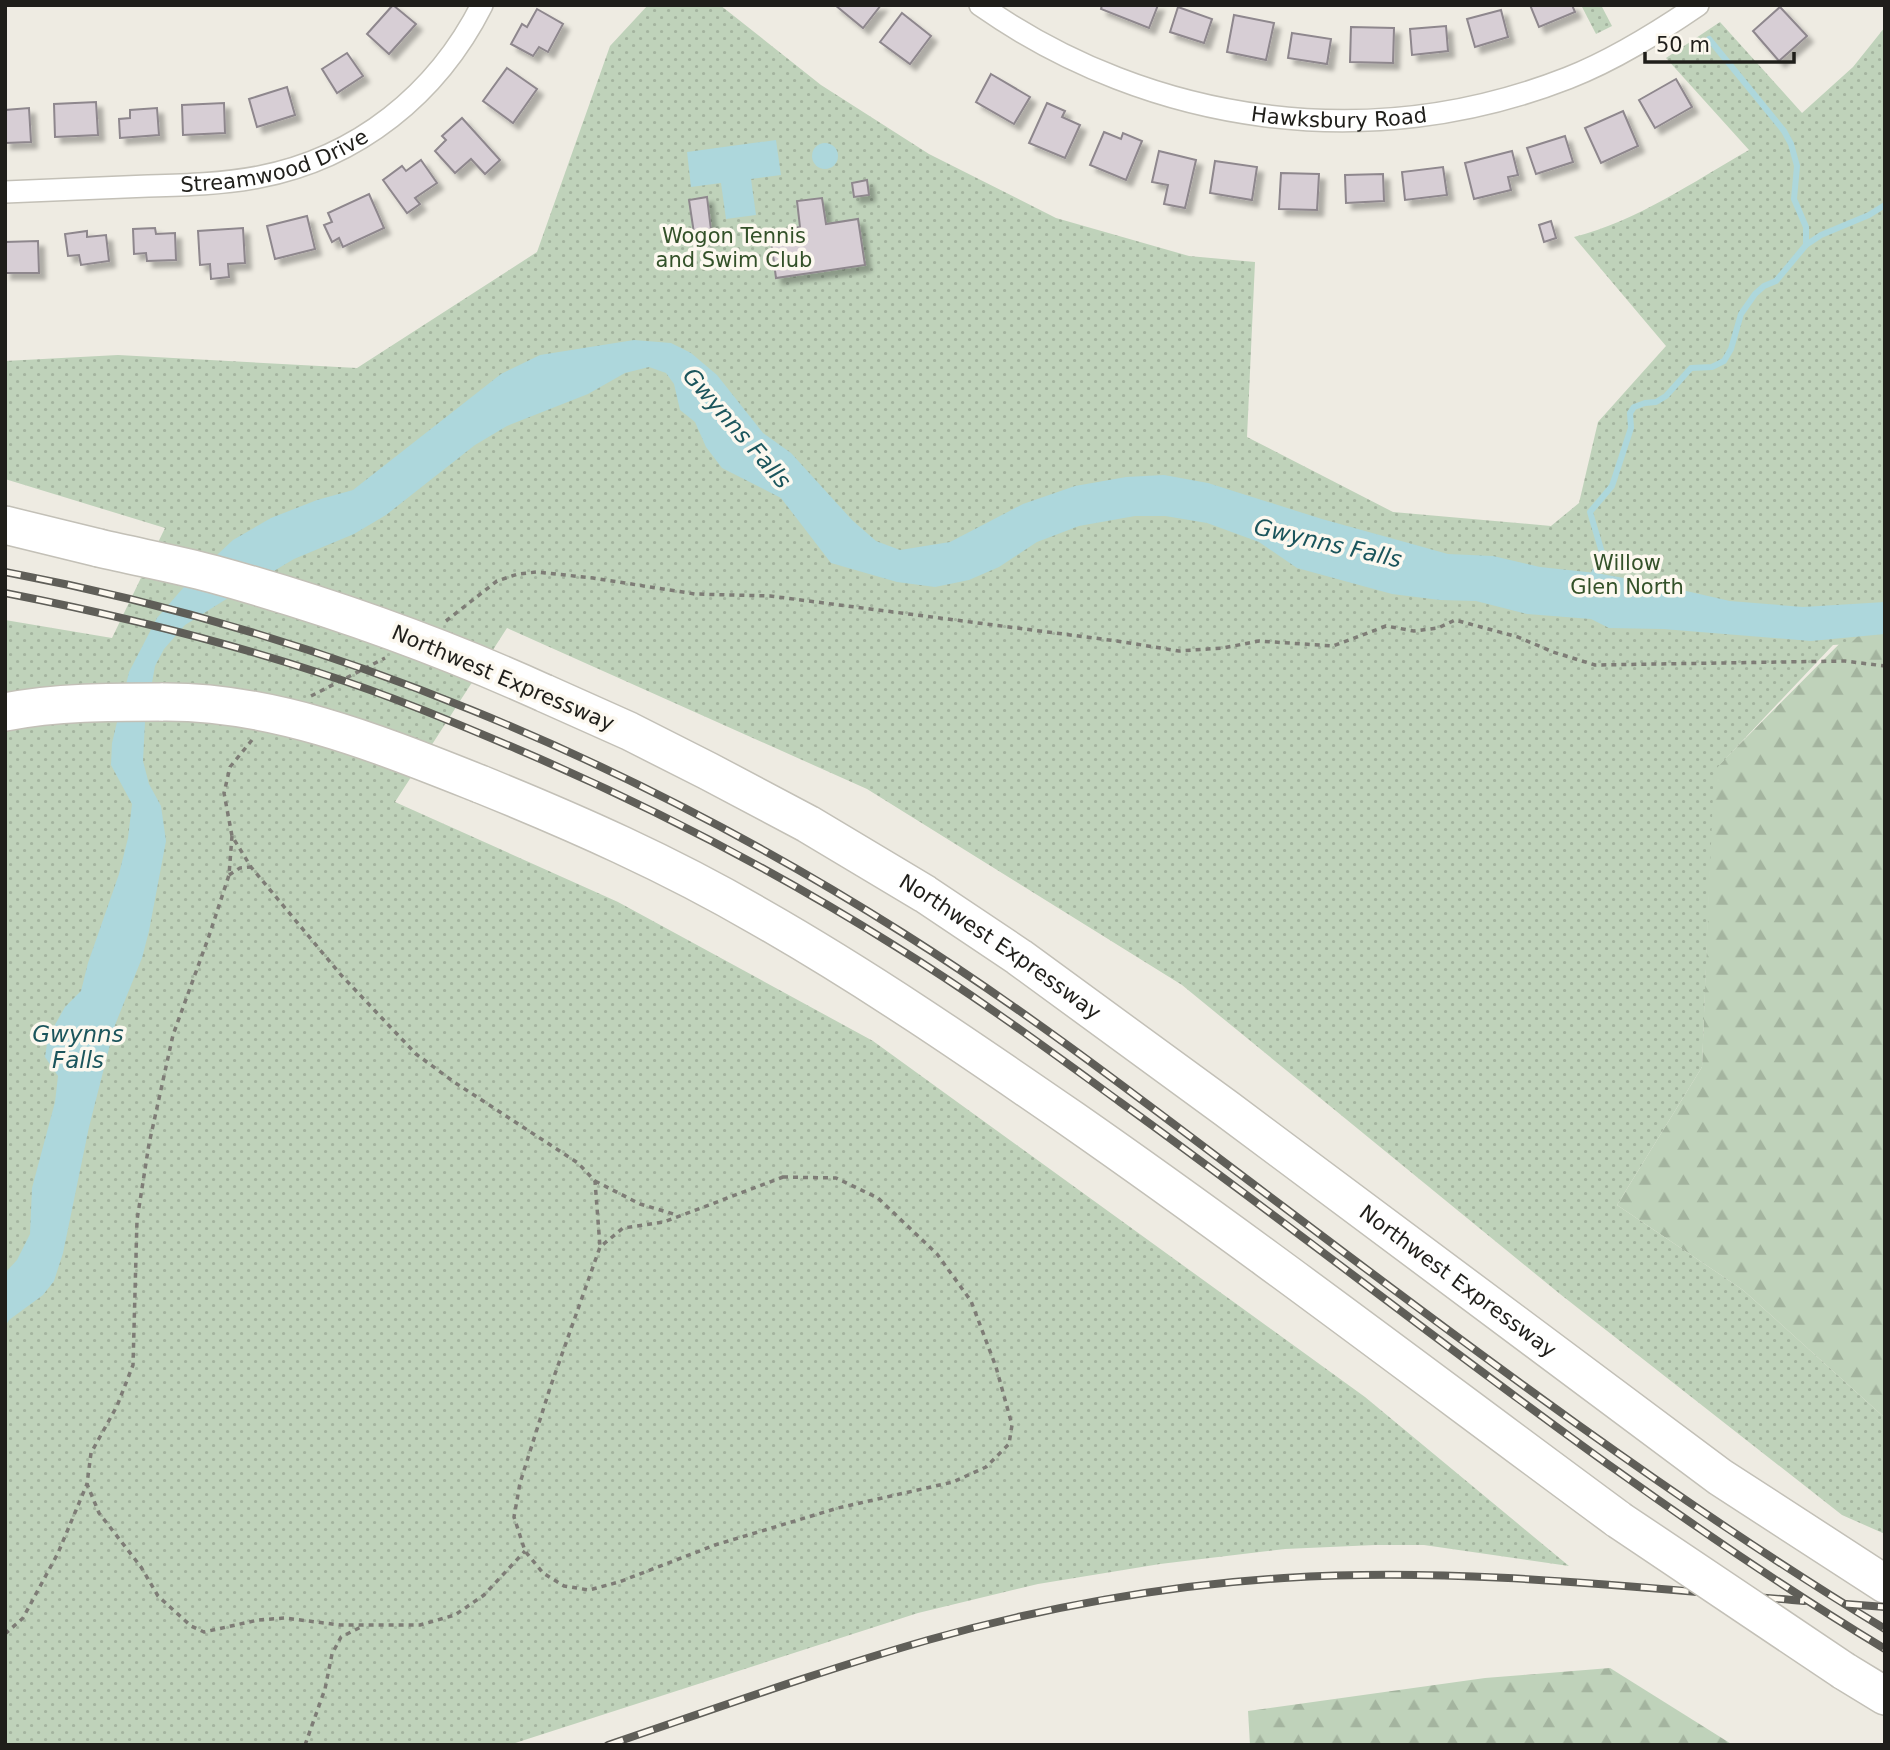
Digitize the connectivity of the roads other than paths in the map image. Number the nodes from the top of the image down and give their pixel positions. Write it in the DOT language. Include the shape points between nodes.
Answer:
graph roads {
  1 [pos="482,5"];
  2 [pos="980,5"];
  3 [pos="1698,5"];
  4 [pos="5,192"];
  5 [pos="5,525"];
  6 [pos="5,712"];
  7 [pos="1885,1584"];
  8 [pos="1885,1696"];
  1 -- 4 [label="street, Streamwood Drive" via="443,68 408,104 377,128 301,166 211,184"];
  2 -- 3 [label="street, Hawksbury Road" via="1045,47 1115,79 1189,103 1264,117 1339,121 1413,117 1519,95 1614,56"];
  5 -- 7 [label="highway, Northwest Expressway, bridge" via="212,574 337,612 492,669 629,731 808,824 925,894 1030,965 1720,1477"];
  6 -- 8 [label="highway, bridge" via="93,702 181,702 259,711 334,730 582,825 756,914 958,1040 1169,1188 1619,1520"];
}
